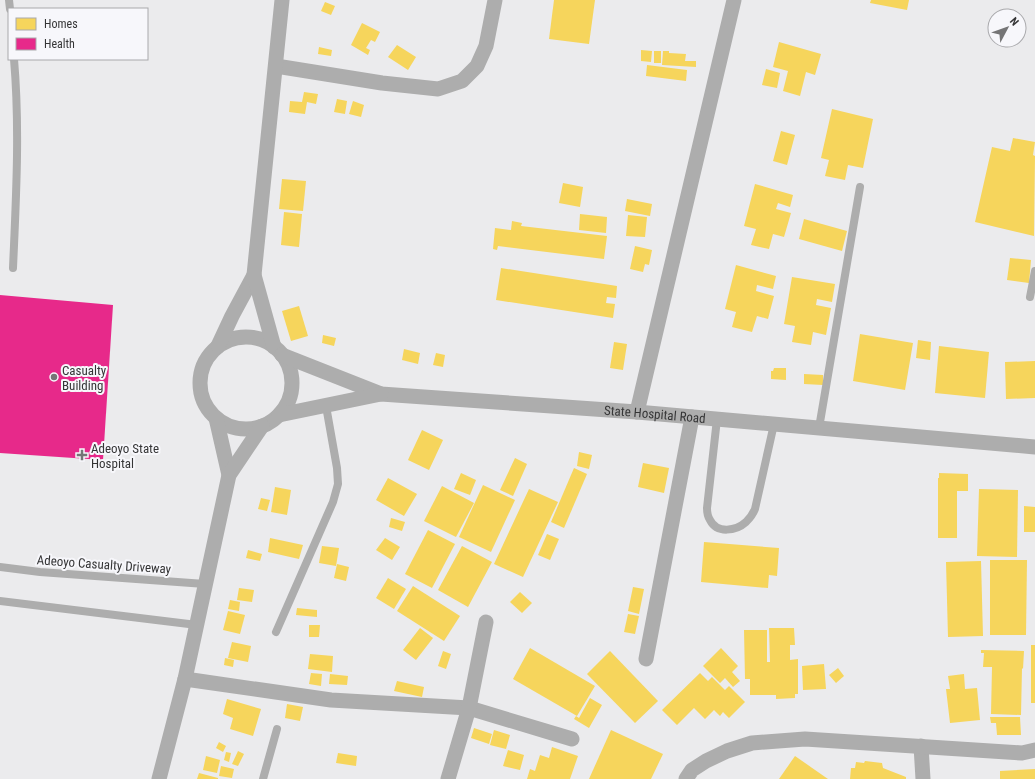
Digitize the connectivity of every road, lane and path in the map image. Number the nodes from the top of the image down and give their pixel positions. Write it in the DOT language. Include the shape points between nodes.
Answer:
graph roads {
  1 [pos="282,0"];
  2 [pos="495,0"];
  3 [pos="734,0"];
  4 [pos="14,60"];
  5 [pos="276,66"];
  6 [pos="860,187"];
  7 [pos="13,268"];
  8 [pos="1035,271"];
  9 [pos="254,276"];
  10 [pos="1030,298"];
  11 [pos="218,346"];
  12 [pos="278,351"];
  13 [pos="381,394"];
  14 [pos="326,406"];
  15 [pos="637,412"];
  16 [pos="279,415"];
  17 [pos="692,417"];
  18 [pos="216,418"];
  19 [pos="717,419"];
  20 [pos="774,424"];
  21 [pos="262,426"];
  22 [pos="819,428"];
  23 [pos="1035,447"];
  24 [pos="229,475"];
  25 [pos="0,567"];
  26 [pos="205,584"];
  27 [pos="0,601"];
  28 [pos="486,622"];
  29 [pos="197,625"];
  30 [pos="276,632"];
  31 [pos="646,659"];
  32 [pos="185,679"];
  33 [pos="469,708"];
  34 [pos="277,729"];
  35 [pos="572,739"];
  36 [pos="921,746"];
  37 [pos="1035,750"];
  38 [pos="159,779"];
  39 [pos="263,779"];
  40 [pos="448,779"];
  41 [pos="686,779"];
  42 [pos="923,779"];
  1 -- 5 [label="street"];
  2 -- 5 [label="street" via="486,46 477,66 462,81 438,89"];
  3 -- 15 [label="street"];
  4 -- 7 [label="lane" via="17,132"];
  5 -- 9 [label="street"];
  6 -- 22 [label="lane"];
  8 -- 10 [label="lane"];
  9 -- 11 [label="street"];
  9 -- 12 [label="street"];
  11 -- 12 [label="street" via="228,340 252,337 263,340"];
  11 -- 18 [label="street" via="209,354 200,376 202,399"];
  12 -- 13 [label="street, State Hospital Road"];
  12 -- 16 [label="street" via="289,367 292,380 291,393"];
  13 -- 14 [label="street"];
  13 -- 15 [label="street, State Hospital Road"];
  14 -- 16 [label="street"];
  14 -- 30 [label="lane" via="338,484 333,502"];
  15 -- 17 [label="street, State Hospital Road"];
  16 -- 21 [label="street"];
  17 -- 19 [label="street, State Hospital Road"];
  17 -- 31 [label="street"];
  18 -- 21 [label="street" via="226,425 238,428"];
  18 -- 24 [label="street"];
  19 -- 20 [label="street, State Hospital Road"];
  19 -- 20 [label="lane" via="706,508 709,519 720,529 734,529 745,523 752,515"];
  20 -- 22 [label="street, State Hospital Road"];
  21 -- 24 [label="street"];
  22 -- 23 [label="street, State Hospital Road"];
  24 -- 26 [label="street"];
  25 -- 26 [label="lane, Adeoyo Casualty Driveway"];
  26 -- 29 [label="street"];
  27 -- 29 [label="lane"];
  28 -- 33 [label="street"];
  29 -- 32 [label="street"];
  32 -- 33 [label="street" via="331,700"];
  32 -- 38 [label="street"];
  33 -- 35 [label="street"];
  33 -- 40 [label="street"];
  34 -- 39 [label="lane"];
  36 -- 37 [label="street" via="1022,753"];
  36 -- 41 [label="street" via="805,739 752,743 706,761 692,770"];
  36 -- 42 [label="street"];
}
